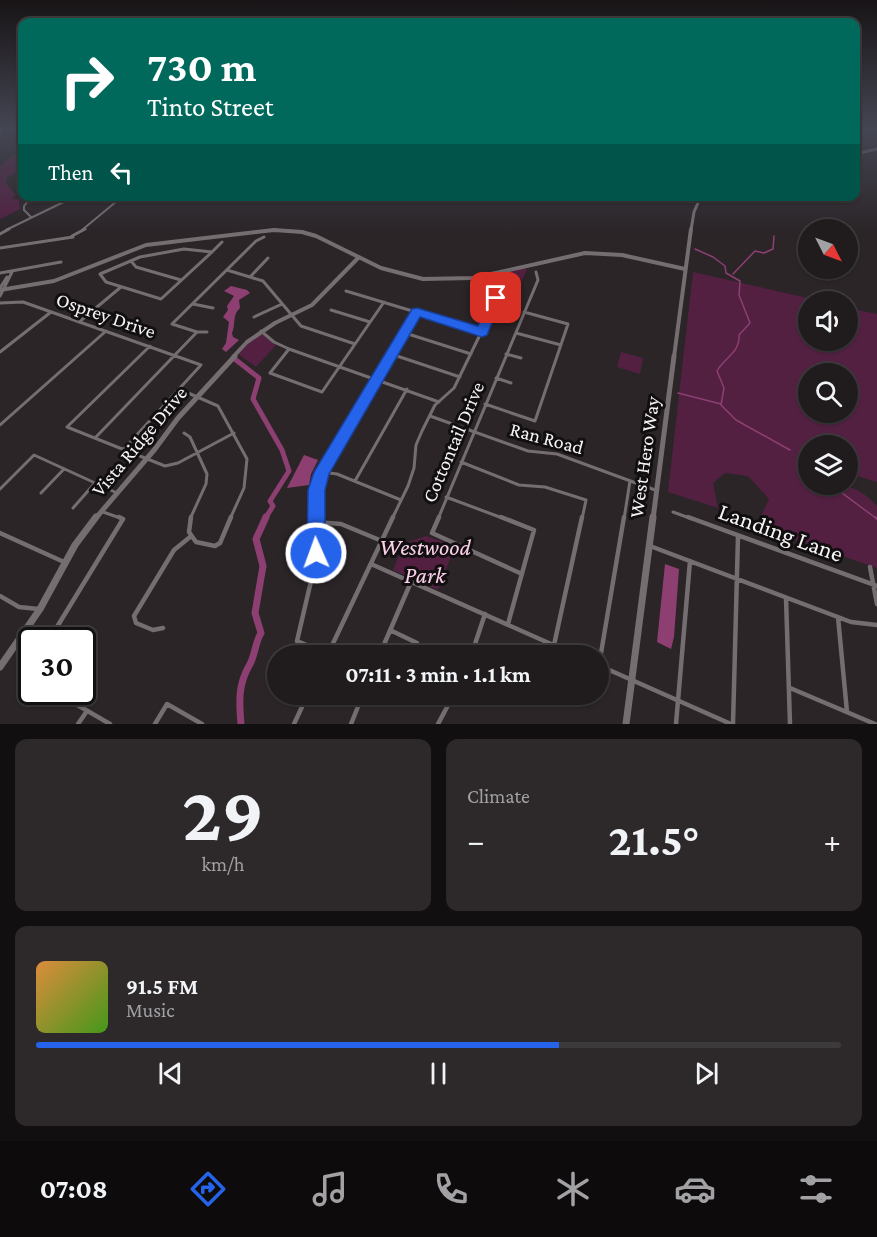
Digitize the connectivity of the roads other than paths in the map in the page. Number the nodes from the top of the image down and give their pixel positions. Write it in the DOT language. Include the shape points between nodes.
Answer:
graph roads {
  1 [pos="28,201"];
  2 [pos="65,201"];
  3 [pos="118,201"];
  4 [pos="699,201"];
  5 [pos="31,217"];
  6 [pos="0,228"];
  7 [pos="6,230"];
  8 [pos="0,234"];
  9 [pos="264,237"];
  10 [pos="181,240"];
  11 [pos="222,242"];
  12 [pos="0,248"];
  13 [pos="178,251"];
  14 [pos="213,252"];
  15 [pos="268,258"];
  16 [pos="361,258"];
  17 [pos="131,260"];
  18 [pos="61,262"];
  19 [pos="685,269"];
  20 [pos="227,270"];
  21 [pos="10,272"];
  22 [pos="537,272"];
  23 [pos="0,273"];
  24 [pos="486,275"];
  25 [pos="250,277"];
  26 [pos="181,279"];
  27 [pos="121,287"];
  28 [pos="2,289"];
  29 [pos="346,291"];
  30 [pos="0,296"];
  31 [pos="384,302"];
  32 [pos="0,303"];
  33 [pos="193,304"];
  34 [pos="282,304"];
  35 [pos="213,308"];
  36 [pos="331,310"];
  37 [pos="51,312"];
  38 [pos="417,312"];
  39 [pos="524,312"];
  40 [pos="292,316"];
  41 [pos="254,317"];
  42 [pos="79,322"];
  43 [pos="370,322"];
  44 [pos="106,331"];
  45 [pos="261,331"];
  46 [pos="197,332"];
  47 [pos="207,332"];
  48 [pos="482,332"];
  49 [pos="405,333"];
  50 [pos="516,333"];
  51 [pos="355,344"];
  52 [pos="561,345"];
  53 [pos="150,346"];
  54 [pos="289,350"];
  55 [pos="0,352"];
  56 [pos="391,354"];
  57 [pos="471,354"];
  58 [pos="507,354"];
  59 [pos="175,355"];
  60 [pos="520,358"];
  61 [pos="340,367"];
  62 [pos="460,377"];
  63 [pos="496,378"];
  64 [pos="376,379"];
  65 [pos="511,383"];
  66 [pos="178,389"];
  67 [pos="407,389"];
  68 [pos="198,396"];
  69 [pos="439,402"];
  70 [pos="485,404"];
  71 [pos="430,416"];
  72 [pos="0,425"];
  73 [pos="473,432"];
  74 [pos="184,433"];
  75 [pos="234,433"];
  76 [pos="95,438"];
  77 [pos="123,450"];
  78 [pos="197,452"];
  79 [pos="146,459"];
  80 [pos="461,462"];
  81 [pos="64,469"];
  82 [pos="322,472"];
  83 [pos="630,480"];
  84 [pos="355,481"];
  85 [pos="95,483"];
  86 [pos="0,489"];
  87 [pos="656,490"];
  88 [pos="41,493"];
  89 [pos="117,493"];
  90 [pos="446,497"];
  91 [pos="401,500"];
  92 [pos="73,508"];
  93 [pos="101,511"];
  94 [pos="673,512"];
  95 [pos="315,522"];
  96 [pos="0,533"];
  97 [pos="738,536"];
  98 [pos="190,537"];
  99 [pos="382,541"];
  100 [pos="649,546"];
  101 [pos="690,561"];
  102 [pos="65,563"];
  103 [pos="371,564"];
  104 [pos="870,567"];
  105 [pos="522,574"];
  106 [pos="737,578"];
  107 [pos="411,582"];
  108 [pos="875,585"];
  109 [pos="0,596"];
  110 [pos="786,598"];
  111 [pos="877,604"];
  112 [pos="40,609"];
  113 [pos="485,614"];
  114 [pos="838,617"];
  115 [pos="508,624"];
  116 [pos="877,625"];
  117 [pos="57,627"];
  118 [pos="163,628"];
  119 [pos="390,630"];
  120 [pos="417,643"];
  121 [pos="307,645"];
  122 [pos="333,645"];
  123 [pos="384,645"];
  124 [pos="475,645"];
  125 [pos="554,645"];
  126 [pos="602,645"];
  127 [pos="0,667"];
  128 [pos="609,670"];
  129 [pos="632,680"];
  130 [pos="790,688"];
  131 [pos="678,701"];
  132 [pos="77,705"];
  133 [pos="303,705"];
  134 [pos="359,705"];
  135 [pos="448,705"];
  136 [pos="87,711"];
  137 [pos="847,712"];
  138 [pos="78,724"];
  139 [pos="110,724"];
  140 [pos="155,724"];
  141 [pos="202,724"];
  142 [pos="294,724"];
  143 [pos="351,724"];
  144 [pos="438,724"];
  145 [pos="626,724"];
  146 [pos="676,724"];
  147 [pos="732,724"];
  148 [pos="790,724"];
  149 [pos="875,724"];
  1 -- 5 [label="street" via="24,210"];
  2 -- 5 [label="street"];
  3 -- 12 [label="street" via="71,237"];
  4 -- 19 [label="street, West Hero Way"];
  5 -- 7 [label="street"];
  6 -- 7 [label="street"];
  7 -- 8 [label="street"];
  9 -- 20 [label="street"];
  10 -- 13 [label="street"];
  10 -- 16 [label="street" via="288,231 322,238"];
  10 -- 28 [label="street" via="128,250 54,281"];
  11 -- 14 [label="street"];
  13 -- 14 [label="street"];
  13 -- 17 [label="street"];
  14 -- 26 [label="street"];
  15 -- 25 [label="street"];
  16 -- 24 [label="street" via="393,273 423,279"];
  16 -- 40 [label="street, Vista Ridge Drive" via="312,305"];
  17 -- 26 [label="street" via="136,267"];
  17 -- 27 [label="street" via="100,274 106,282"];
  18 -- 21 [label="street"];
  19 -- 24 [label="street" via="597,253"];
  19 -- 87 [label="street, West Hero Way"];
  20 -- 25 [label="street"];
  20 -- 33 [label="street"];
  21 -- 23 [label="street"];
  21 -- 28 [label="street"];
  22 -- 39 [label="street, Cottontail Drive" via="538,280"];
  24 -- 48 [label="street" via="496,298"];
  25 -- 34 [label="street" via="265,283"];
  26 -- 27 [label="street" via="161,298"];
  27 -- 42 [label="street"];
  28 -- 30 [label="street"];
  29 -- 31 [label="street"];
  31 -- 38 [label="street"];
  31 -- 43 [label="street"];
  32 -- 37 [label="street, Osprey Drive" via="23,302"];
  33 -- 35 [label="street"];
  33 -- 46 [label="street" via="172,324"];
  34 -- 40 [label="street"];
  34 -- 41 [label="street"];
  36 -- 43 [label="street"];
  37 -- 42 [label="street, Osprey Drive"];
  37 -- 55 [label="street"];
  38 -- 48 [label="street"];
  38 -- 49 [label="street"];
  39 -- 50 [label="street, Cottontail Drive"];
  39 -- 52 [label="street" via="568,324"];
  40 -- 45 [label="street, Vista Ridge Drive"];
  40 -- 51 [label="street" via="301,326"];
  42 -- 44 [label="street, Osprey Drive"];
  43 -- 51 [label="street"];
  44 -- 53 [label="street, Osprey Drive"];
  44 -- 72 [label="street"];
  45 -- 54 [label="street"];
  45 -- 68 [label="street, Vista Ridge Drive"];
  46 -- 47 [label="street"];
  46 -- 59 [label="street"];
  48 -- 57 [label="street"];
  49 -- 56 [label="street"];
  49 -- 57 [label="street"];
  50 -- 52 [label="street"];
  50 -- 58 [label="street, Cottontail Drive"];
  51 -- 61 [label="street"];
  52 -- 70 [label="street" via="535,421"];
  53 -- 59 [label="street, Osprey Drive"];
  53 -- 76 [label="street" via="67,427"];
  54 -- 61 [label="street"];
  54 -- 61 [label="street" via="270,373 322,392"];
  56 -- 62 [label="street"];
  56 -- 64 [label="street"];
  57 -- 62 [label="street"];
  58 -- 60 [label="street"];
  58 -- 63 [label="street, Cottontail Drive"];
  59 -- 66 [label="street, Osprey Drive" via="201,364"];
  59 -- 76 [label="street"];
  61 -- 64 [label="street"];
  62 -- 69 [label="street"];
  63 -- 65 [label="street"];
  63 -- 70 [label="street, Cottontail Drive"];
  64 -- 67 [label="street"];
  64 -- 82 [label="street"];
  66 -- 68 [label="street"];
  66 -- 77 [label="street"];
  67 -- 69 [label="street"];
  67 -- 84 [label="street"];
  68 -- 75 [label="street" via="218,405"];
  68 -- 79 [label="street, Vista Ridge Drive"];
  69 -- 71 [label="street"];
  70 -- 73 [label="street, Cottontail Drive"];
  71 -- 73 [label="street, Ran Road"];
  71 -- 91 [label="street" via="416,445 414,468"];
  73 -- 80 [label="street, Cottontail Drive"];
  73 -- 83 [label="street, Ran Road" via="528,451 557,454"];
  74 -- 78 [label="street"];
  75 -- 78 [label="street"];
  75 -- 98 [label="street" via="247,459 248,473 238,502 218,545 200,544"];
  76 -- 77 [label="street"];
  77 -- 79 [label="street"];
  78 -- 79 [label="street" via="171,465 158,465"];
  78 -- 98 [label="street" via="207,478 189,521"];
  79 -- 89 [label="street, Vista Ridge Drive"];
  80 -- 90 [label="street, Cottontail Drive"];
  80 -- 125 [label="street" via="519,484 545,487 586,500"];
  81 -- 85 [label="street"];
  81 -- 86 [label="street" via="34,455"];
  81 -- 88 [label="street"];
  82 -- 84 [label="street"];
  82 -- 95 [label="street" via="316,490"];
  83 -- 87 [label="street, Ran Road"];
  83 -- 126 [label="street"];
  84 -- 91 [label="street"];
  85 -- 89 [label="street"];
  85 -- 92 [label="street"];
  87 -- 100 [label="street, West Hero Way"];
  89 -- 93 [label="street, Vista Ridge Drive"];
  90 -- 105 [label="street, Cottontail Drive" via="432,534"];
  90 -- 105 [label="street" via="534,530"];
  91 -- 99 [label="street"];
  93 -- 102 [label="street, Vista Ridge Drive"];
  93 -- 117 [label="street" via="123,519"];
  94 -- 97 [label="street, Landing Lane"];
  95 -- 99 [label="street" via="335,520"];
  95 -- 121 [label="street" via="315,564 297,640"];
  96 -- 102 [label="street"];
  97 -- 106 [label="street"];
  97 -- 108 [label="street, Landing Lane"];
  98 -- 118 [label="street" via="174,550 134,616 136,623 153,630"];
  99 -- 103 [label="street"];
  100 -- 101 [label="street"];
  100 -- 129 [label="street, West Hero Way"];
  101 -- 106 [label="street"];
  101 -- 131 [label="street"];
  102 -- 112 [label="street, Vista Ridge Drive"];
  103 -- 107 [label="street"];
  103 -- 122 [label="street"];
  104 -- 108 [label="street"];
  105 -- 115 [label="street"];
  106 -- 110 [label="street"];
  106 -- 147 [label="street"];
  107 -- 113 [label="street"];
  107 -- 119 [label="street"];
  108 -- 111 [label="street"];
  109 -- 112 [label="street" via="20,607"];
  110 -- 114 [label="street"];
  110 -- 130 [label="street"];
  112 -- 127 [label="street, Vista Ridge Drive"];
  113 -- 115 [label="street"];
  113 -- 124 [label="street"];
  114 -- 116 [label="street"];
  114 -- 137 [label="street"];
  115 -- 125 [label="street"];
  119 -- 120 [label="street"];
  119 -- 123 [label="street"];
  128 -- 129 [label="street"];
  129 -- 131 [label="street"];
  129 -- 145 [label="street, West Hero Way"];
  130 -- 137 [label="street"];
  130 -- 148 [label="street"];
  131 -- 146 [label="street"];
  131 -- 147 [label="street"];
  132 -- 136 [label="street"];
  133 -- 142 [label="street"];
  134 -- 143 [label="street"];
  135 -- 144 [label="street"];
  136 -- 138 [label="street"];
  136 -- 139 [label="street"];
  137 -- 149 [label="street"];
  140 -- 141 [label="street" via="167,704"];
}
